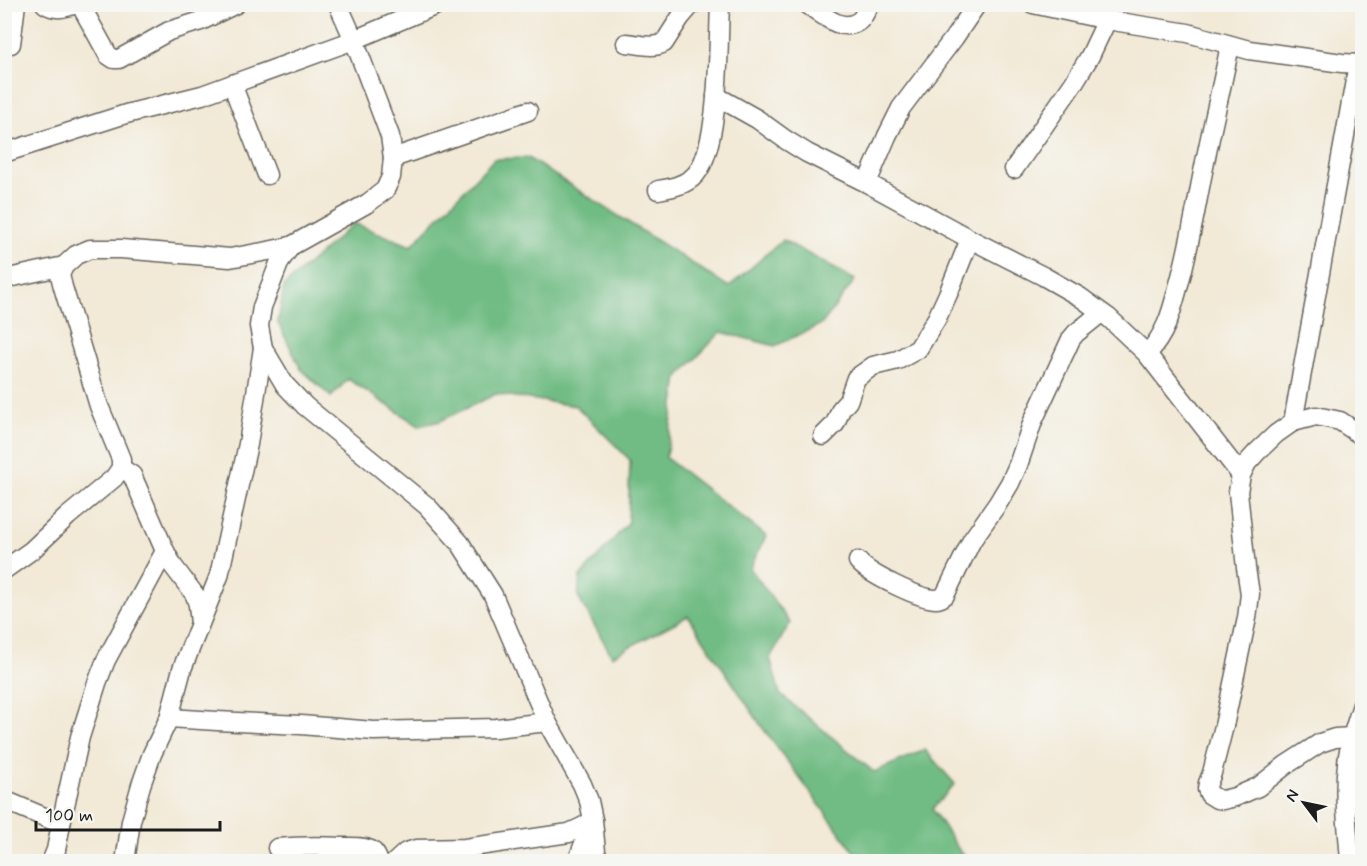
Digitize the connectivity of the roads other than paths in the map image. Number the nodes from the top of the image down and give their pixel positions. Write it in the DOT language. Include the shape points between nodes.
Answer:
graph roads {
  1 [pos="16,4"];
  2 [pos="45,4"];
  3 [pos="78,4"];
  4 [pos="236,4"];
  5 [pos="338,4"];
  6 [pos="439,4"];
  7 [pos="692,4"];
  8 [pos="720,4"];
  9 [pos="807,4"];
  10 [pos="870,4"];
  11 [pos="977,4"];
  12 [pos="1033,4"];
  13 [pos="1107,20"];
  14 [pos="354,40"];
  15 [pos="626,43"];
  16 [pos="11,44"];
  17 [pos="1230,45"];
  18 [pos="1360,64"];
  19 [pos="232,84"];
  20 [pos="716,96"];
  21 [pos="528,111"];
  22 [pos="4,153"];
  23 [pos="393,158"];
  24 [pos="1014,169"];
  25 [pos="267,175"];
  26 [pos="867,183"];
  27 [pos="658,190"];
  28 [pos="970,239"];
  29 [pos="291,246"];
  30 [pos="64,266"];
  31 [pos="4,279"];
  32 [pos="1101,313"];
  33 [pos="263,348"];
  34 [pos="1147,354"];
  35 [pos="1293,422"];
  36 [pos="823,436"];
  37 [pos="1362,436"];
  38 [pos="121,468"];
  39 [pos="1241,475"];
  40 [pos="165,551"];
  41 [pos="858,561"];
  42 [pos="4,570"];
  43 [pos="213,592"];
  44 [pos="195,595"];
  45 [pos="200,626"];
  46 [pos="1362,705"];
  47 [pos="169,718"];
  48 [pos="547,722"];
  49 [pos="1352,737"];
  50 [pos="4,800"];
  51 [pos="593,823"];
  52 [pos="60,824"];
  53 [pos="277,848"];
  54 [pos="51,861"];
  55 [pos="125,861"];
  56 [pos="380,861"];
  57 [pos="395,861"];
  58 [pos="577,861"];
  59 [pos="598,861"];
  60 [pos="1350,861"];
  1 -- 16 [label="street"];
  2 -- 3 [label="street" via="60,9"];
  3 -- 4 [label="street" via="108,55 119,59 169,31"];
  5 -- 14 [label="street"];
  6 -- 14 [label="street"];
  7 -- 15 [label="street" via="661,45"];
  8 -- 20 [label="street"];
  9 -- 10 [label="street" via="834,22 850,26 861,20"];
  11 -- 26 [label="street" via="901,108"];
  12 -- 13 [label="street"];
  13 -- 17 [label="street" via="1188,33"];
  13 -- 24 [label="street" via="1073,84"];
  14 -- 19 [label="street"];
  14 -- 23 [label="street" via="390,136"];
  17 -- 18 [label="street"];
  17 -- 34 [label="street" via="1188,251 1170,315"];
  18 -- 35 [label="street"];
  19 -- 22 [label="street"];
  19 -- 25 [label="street"];
  20 -- 26 [label="street" via="807,153"];
  20 -- 27 [label="street" via="702,167 679,186"];
  21 -- 23 [label="street"];
  23 -- 29 [label="street" via="385,190"];
  26 -- 28 [label="street"];
  28 -- 32 [label="street" via="1043,276"];
  28 -- 36 [label="street" via="937,318 918,349 898,360 873,366 856,378 835,424"];
  29 -- 30 [label="street" via="230,258 90,249"];
  29 -- 33 [label="street" via="280,261 262,307 259,326"];
  30 -- 31 [label="street"];
  30 -- 38 [label="street" via="60,275 63,287"];
  32 -- 34 [label="street"];
  32 -- 41 [label="street" via="1071,339 1033,421 1010,483 972,540 945,595 938,599 904,589 868,571"];
  33 -- 43 [label="street" via="248,444"];
  33 -- 48 [label="street" via="285,385 305,406 427,506 460,543 493,595"];
  34 -- 39 [label="street"];
  35 -- 37 [label="street" via="1316,416 1340,421"];
  35 -- 39 [label="street" via="1257,452"];
  38 -- 40 [label="street" via="132,476"];
  38 -- 42 [label="street" via="32,550"];
  39 -- 49 [label="street" via="1238,492 1250,594 1224,726 1208,783 1209,794 1222,800 1235,797 1266,782 1320,743"];
  40 -- 44 [label="street"];
  40 -- 52 [label="street" via="97,683"];
  43 -- 44 [label="street"];
  43 -- 45 [label="street"];
  44 -- 45 [label="street"];
  45 -- 47 [label="street" via="182,669"];
  46 -- 49 [label="street"];
  47 -- 48 [label="street" via="374,731 496,728"];
  47 -- 55 [label="street" via="141,785"];
  48 -- 51 [label="street" via="582,784"];
  49 -- 60 [label="street" via="1346,789"];
  50 -- 52 [label="street"];
  51 -- 57 [label="street" via="568,833 465,848 416,849"];
  51 -- 58 [label="street"];
  51 -- 59 [label="street"];
  52 -- 54 [label="street"];
  53 -- 56 [label="street" via="360,848 373,851"];
}
